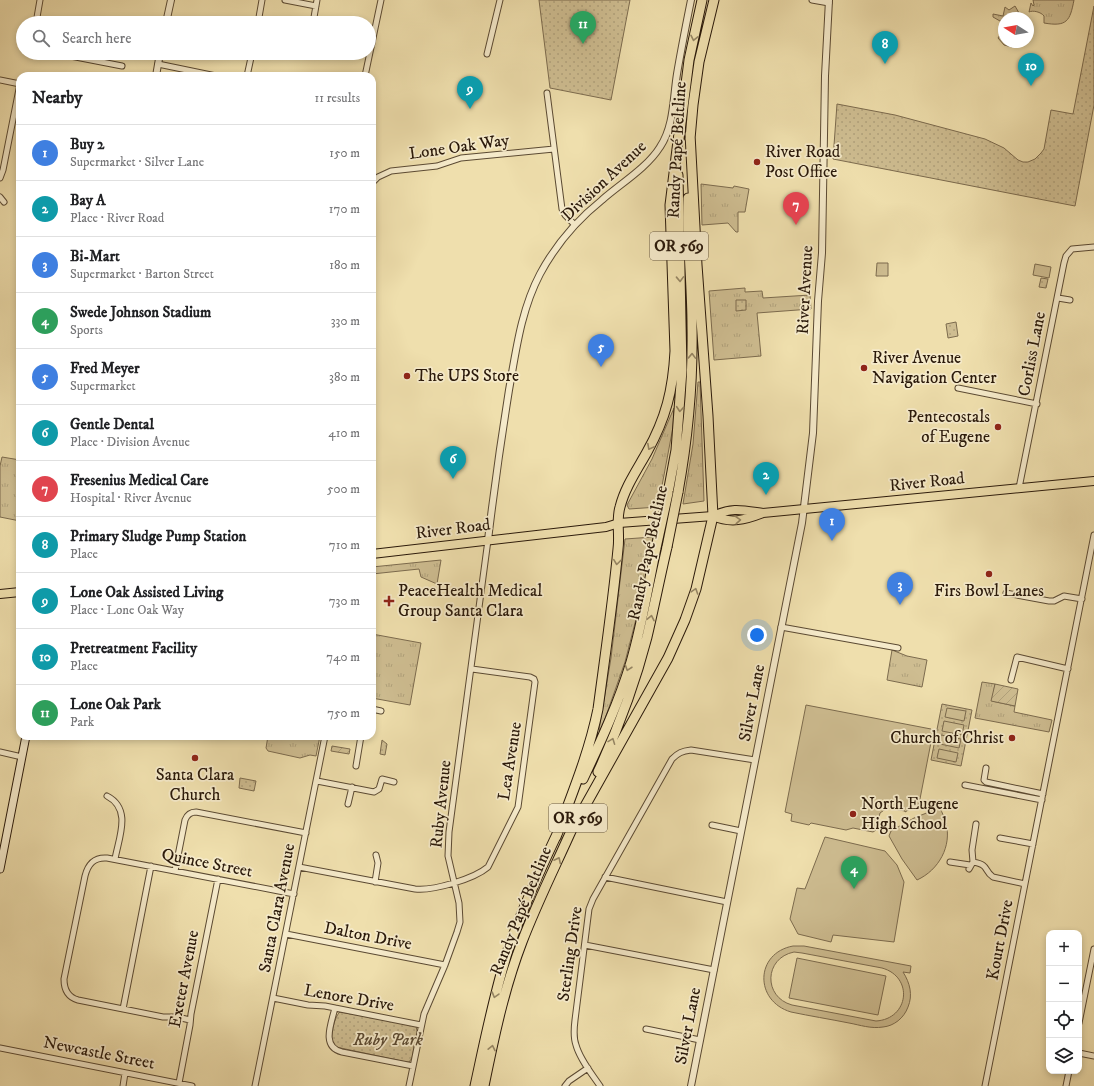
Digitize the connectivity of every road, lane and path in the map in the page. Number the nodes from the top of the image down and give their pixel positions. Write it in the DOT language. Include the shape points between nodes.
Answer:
graph roads {
  1 [pos="40,0"];
  2 [pos="171,0"];
  3 [pos="262,0"];
  4 [pos="285,0"];
  5 [pos="317,0"];
  6 [pos="381,0"];
  7 [pos="500,0"];
  8 [pos="691,0"];
  9 [pos="702,0"];
  10 [pos="714,0"];
  11 [pos="812,0"];
  12 [pos="829,2"];
  13 [pos="316,6"];
  14 [pos="37,16"];
  15 [pos="168,16"];
  16 [pos="259,16"];
  17 [pos="314,16"];
  18 [pos="376,24"];
  19 [pos="487,54"];
  20 [pos="91,60"];
  21 [pos="159,60"];
  22 [pos="250,60"];
  23 [pos="368,60"];
  24 [pos="158,64"];
  25 [pos="122,66"];
  26 [pos="157,72"];
  27 [pos="197,72"];
  28 [pos="248,72"];
  29 [pos="366,72"];
  30 [pos="0,80"];
  31 [pos="16,83"];
  32 [pos="547,94"];
  33 [pos="16,103"];
  34 [pos="680,133"];
  35 [pos="690,134"];
  36 [pos="554,149"];
  37 [pos="0,178"];
  38 [pos="376,178"];
  39 [pos="0,197"];
  40 [pos="4,202"];
  41 [pos="575,225"];
  42 [pos="1094,247"];
  43 [pos="1058,298"];
  44 [pos="1070,300"];
  45 [pos="958,388"];
  46 [pos="1037,404"];
  47 [pos="1094,481"];
  48 [pos="1019,488"];
  49 [pos="805,509"];
  50 [pos="713,516"];
  51 [pos="619,523"];
  52 [pos="1094,535"];
  53 [pos="488,540"];
  54 [pos="376,554"];
  55 [pos="16,592"];
  56 [pos="1006,593"];
  57 [pos="0,594"];
  58 [pos="1082,599"];
  59 [pos="781,626"];
  60 [pos="898,648"];
  61 [pos="472,669"];
  62 [pos="1068,669"];
  63 [pos="1012,680"];
  64 [pos="376,710"];
  65 [pos="381,711"];
  66 [pos="25,740"];
  67 [pos="324,740"];
  68 [pos="360,740"];
  69 [pos="0,752"];
  70 [pos="22,757"];
  71 [pos="755,760"];
  72 [pos="356,766"];
  73 [pos="986,768"];
  74 [pos="316,781"];
  75 [pos="394,782"];
  76 [pos="965,785"];
  77 [pos="352,787"];
  78 [pos="1043,794"];
  79 [pos="107,796"];
  80 [pos="1042,800"];
  81 [pos="348,804"];
  82 [pos="575,824"];
  83 [pos="976,824"];
  84 [pos="712,825"];
  85 [pos="741,831"];
  86 [pos="306,833"];
  87 [pos="556,837"];
  88 [pos="1000,838"];
  89 [pos="1033,844"];
  90 [pos="376,855"];
  91 [pos="115,859"];
  92 [pos="950,862"];
  93 [pos="151,866"];
  94 [pos="971,866"];
  95 [pos="299,867"];
  96 [pos="0,869"];
  97 [pos="175,871"];
  98 [pos="605,877"];
  99 [pos="218,879"];
  100 [pos="375,882"];
  101 [pos="454,882"];
  102 [pos="1025,884"];
  103 [pos="294,894"];
  104 [pos="727,902"];
  105 [pos="286,934"];
  106 [pos="585,945"];
  107 [pos="1094,949"];
  108 [pos="445,965"];
  109 [pos="714,970"];
  110 [pos="1091,975"];
  111 [pos="273,998"];
  112 [pos="335,1008"];
  113 [pos="123,1009"];
  114 [pos="1082,1011"];
  115 [pos="190,1020"];
  116 [pos="421,1025"];
  117 [pos="646,1029"];
  118 [pos="700,1040"];
  119 [pos="0,1048"];
  120 [pos="1082,1054"];
  121 [pos="1094,1056"];
  122 [pos="413,1066"];
  123 [pos="588,1068"];
  124 [pos="125,1073"];
  125 [pos="1068,1074"];
  126 [pos="179,1083"];
  127 [pos="123,1086"];
  128 [pos="192,1086"];
  129 [pos="255,1086"];
  130 [pos="409,1086"];
  131 [pos="475,1086"];
  132 [pos="484,1086"];
  133 [pos="565,1086"];
  134 [pos="600,1086"];
  135 [pos="691,1086"];
  136 [pos="985,1086"];
  137 [pos="1066,1086"];
  1 -- 14 [label="street"];
  2 -- 15 [label="street"];
  3 -- 16 [label="street"];
  4 -- 13 [label="street"];
  5 -- 13 [label="street"];
  6 -- 18 [label="street"];
  7 -- 19 [label="street"];
  8 -- 41 [label="street, Division Avenue" via="670,121 661,146 648,161"];
  9 -- 34 [label="highway, Randy Papé Beltline / OR 569, one-way" via="689,60"];
  10 -- 35 [label="highway, Randy Papé Beltline / OR 569" via="699,62"];
  11 -- 12 [label="street"];
  12 -- 49 [label="street, River Avenue" via="822,253 813,440"];
  13 -- 17 [label="street"];
  20 -- 25 [label="street"];
  21 -- 24 [label="street"];
  22 -- 28 [label="street"];
  23 -- 29 [label="street"];
  24 -- 26 [label="street"];
  24 -- 27 [label="street"];
  30 -- 31 [label="street"];
  32 -- 36 [label="street"];
  33 -- 37 [label="street"];
  34 -- 51 [label="highway, one-way" via="670,205 674,372 664,419 625,491 619,508"];
  34 -- 87 [label="highway, Randy Papé Beltline / OR 569, one-way, bridge" via="678,203 682,370 676,442 668,493 628,669 600,742"];
  35 -- 50 [label="highway"];
  82 -- 35 [label="highway, Randy Papé Beltline / OR 569, one-way, bridge" via="627,703 647,636 686,448 692,325 688,216"];
  36 -- 38 [label="street, Lone Oak Way" via="461,158 437,166 391,170"];
  36 -- 41 [label="street" via="562,210"];
  39 -- 40 [label="street"];
  41 -- 53 [label="street, Division Avenue" via="540,273 523,318 498,463"];
  42 -- 43 [label="street, Corliss Lane" via="1076,248 1069,252 1064,263"];
  43 -- 44 [label="street"];
  43 -- 46 [label="street, Corliss Lane"];
  45 -- 46 [label="street"];
  46 -- 48 [label="street, Corliss Lane"];
  47 -- 48 [label="main road, River Road"];
  48 -- 49 [label="main road, River Road"];
  49 -- 50 [label="main road, River Road" via="763,513 744,520 723,521"];
  49 -- 59 [label="street, Silver Lane"];
  50 -- 51 [label="main road, River Road"];
  82 -- 50 [label="highway, one-way" via="668,658 696,589"];
  51 -- 53 [label="main road, River Road" via="603,522 537,535"];
  51 -- 87 [label="highway, one-way" via="619,547 598,709 588,752"];
  52 -- 58 [label="street, Kourt Drive"];
  53 -- 54 [label="main road, River Road"];
  53 -- 61 [label="street, Ruby Avenue"];
  55 -- 57 [label="main road"];
  56 -- 58 [label="street" via="1048,601 1064,596"];
  58 -- 62 [label="street, Kourt Drive"];
  59 -- 60 [label="street"];
  59 -- 71 [label="street, Silver Lane"];
  61 -- 101 [label="street, Ruby Avenue" via="449,832 448,856"];
  61 -- 101 [label="street, Lea Avenue" via="530,677 534,679 535,685 517,810 488,867 477,875"];
  62 -- 63 [label="street" via="1017,656"];
  62 -- 78 [label="street, Kourt Drive"];
  64 -- 65 [label="street"];
  66 -- 70 [label="main road"];
  67 -- 74 [label="street, Santa Clara Avenue"];
  68 -- 72 [label="street"];
  69 -- 70 [label="street"];
  70 -- 96 [label="main road"];
  71 -- 85 [label="street, Silver Lane"];
  71 -- 98 [label="street, Sterling Drive" via="691,750 677,753"];
  73 -- 78 [label="street" via="986,782"];
  74 -- 77 [label="street"];
  74 -- 86 [label="street, Santa Clara Avenue"];
  75 -- 77 [label="street" via="382,779 380,787 375,792"];
  76 -- 80 [label="street"];
  77 -- 81 [label="street"];
  78 -- 80 [label="street, Kourt Drive"];
  79 -- 91 [label="street" via="116,802 122,814"];
  80 -- 89 [label="street, Kourt Drive"];
  132 -- 82 [label="highway, Randy Papé Beltline / OR 569, one-way" via="500,1007 521,944 540,895"];
  83 -- 94 [label="street"];
  84 -- 85 [label="street"];
  85 -- 104 [label="street, Silver Lane"];
  86 -- 95 [label="street, Santa Clara Avenue"];
  86 -- 97 [label="street" via="196,812 190,813 184,823"];
  87 -- 131 [label="highway, Randy Papé Beltline / OR 569, one-way" via="530,892 509,950 492,1006"];
  88 -- 89 [label="street"];
  89 -- 102 [label="street, Kourt Drive"];
  90 -- 100 [label="street" via="378,863"];
  91 -- 93 [label="street, Quince Street"];
  91 -- 113 [label="street, Quince Street" via="96,859 87,869 64,985 67,993 76,1000"];
  92 -- 94 [label="street"];
  93 -- 97 [label="street, Quince Street"];
  93 -- 113 [label="street"];
  94 -- 102 [label="street" via="982,864 993,877"];
  95 -- 100 [label="street"];
  95 -- 103 [label="street, Santa Clara Avenue"];
  97 -- 99 [label="street, Quince Street"];
  98 -- 104 [label="street"];
  98 -- 106 [label="street, Sterling Drive" via="590,909"];
  99 -- 103 [label="street, Quince Street"];
  99 -- 115 [label="street, Exeter Avenue"];
  100 -- 101 [label="street" via="424,890"];
  101 -- 108 [label="street, Ruby Avenue" via="460,922"];
  102 -- 136 [label="street, Kourt Drive"];
  103 -- 105 [label="street, Santa Clara Avenue"];
  104 -- 109 [label="street, Silver Lane"];
  105 -- 108 [label="street, Dalton Drive"];
  105 -- 111 [label="street, Santa Clara Avenue"];
  106 -- 109 [label="street"];
  106 -- 123 [label="street, Sterling Drive" via="574,1036 575,1045"];
  107 -- 110 [label="street"];
  108 -- 116 [label="street, Ruby Avenue"];
  109 -- 118 [label="street, Silver Lane"];
  110 -- 114 [label="street"];
  111 -- 112 [label="street, Lenore Drive"];
  111 -- 129 [label="street, Santa Clara Avenue"];
  112 -- 116 [label="street, Lenore Drive"];
  112 -- 122 [label="street" via="329,1037 334,1049"];
  113 -- 115 [label="street"];
  115 -- 126 [label="street, Exeter Avenue"];
  116 -- 122 [label="street, Ruby Avenue"];
  117 -- 118 [label="street"];
  118 -- 135 [label="street, Silver Lane"];
  119 -- 124 [label="street, Newcastle Street"];
  120 -- 121 [label="street"];
  122 -- 130 [label="street, Ruby Avenue"];
  123 -- 133 [label="street"];
  123 -- 134 [label="street, Sterling Drive"];
  124 -- 126 [label="street, Newcastle Street"];
  124 -- 127 [label="street"];
  125 -- 137 [label="street"];
  126 -- 128 [label="street, Newcastle Street"];
}
